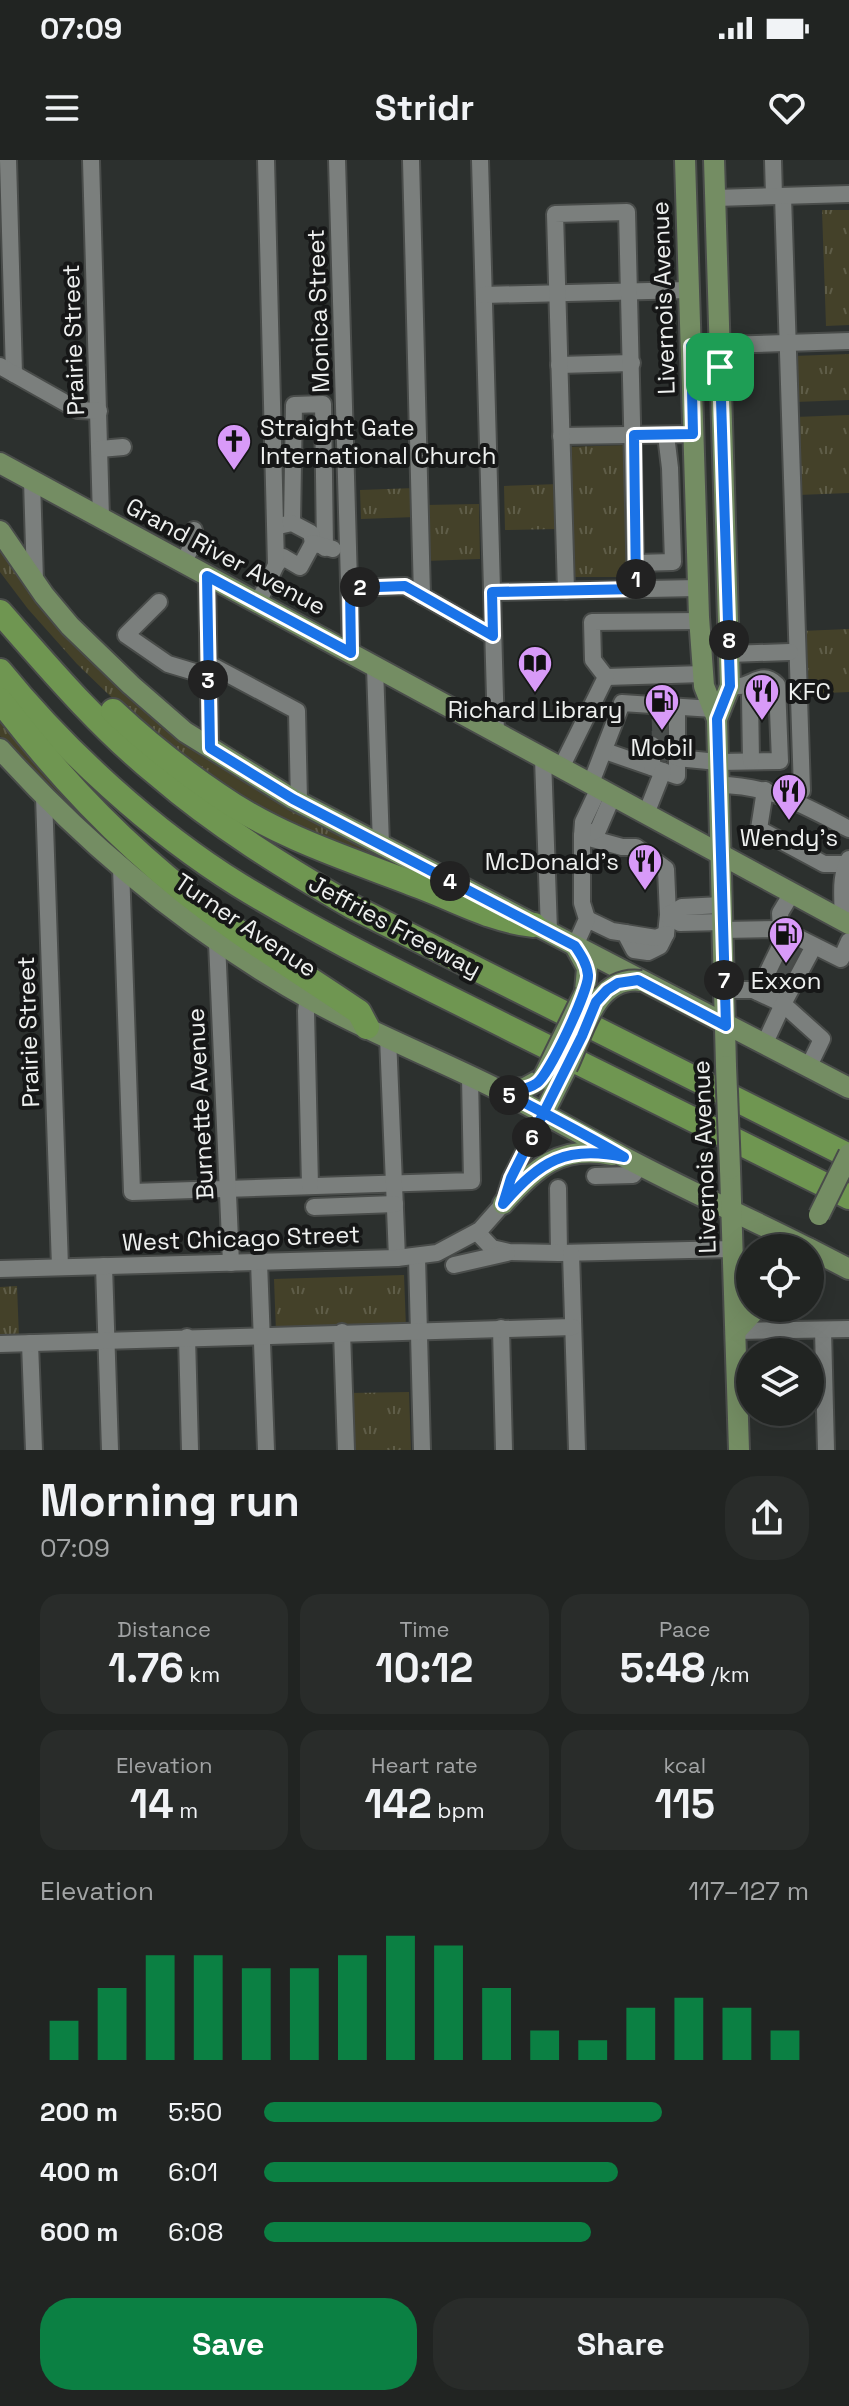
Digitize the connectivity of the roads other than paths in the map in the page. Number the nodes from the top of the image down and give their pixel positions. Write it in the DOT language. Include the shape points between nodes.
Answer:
graph roads {
  1 [pos="8,160"];
  2 [pos="91,160"];
  3 [pos="266,160"];
  4 [pos="337,160"];
  5 [pos="411,160"];
  6 [pos="480,160"];
  7 [pos="685,160"];
  8 [pos="714,160"];
  9 [pos="773,160"];
  10 [pos="849,194"];
  11 [pos="778,196"];
  12 [pos="716,198"];
  13 [pos="689,290"];
  14 [pos="630,291"];
  15 [pos="557,293"];
  16 [pos="484,295"];
  17 [pos="849,341"];
  18 [pos="787,343"];
  19 [pos="720,345"];
  20 [pos="691,346"];
  21 [pos="632,363"];
  22 [pos="559,365"];
  23 [pos="7,370"];
  24 [pos="692,396"];
  25 [pos="99,411"];
  26 [pos="693,434"];
  27 [pos="634,435"];
  28 [pos="666,435"];
  29 [pos="561,436"];
  30 [pos="123,447"];
  31 [pos="100,449"];
  32 [pos="0,463"];
  33 [pos="32,480"];
  34 [pos="696,509"];
  35 [pos="101,518"];
  36 [pos="292,523"];
  37 [pos="194,530"];
  38 [pos="0,531"];
  39 [pos="319,545"];
  40 [pos="726,549"];
  41 [pos="349,551"];
  42 [pos="279,561"];
  43 [pos="183,563"];
  44 [pos="636,563"];
  45 [pos="207,576"];
  46 [pos="35,581"];
  47 [pos="350,588"];
  48 [pos="698,588"];
  49 [pos="636,589"];
  50 [pos="566,591"];
  51 [pos="492,592"];
  52 [pos="422,596"];
  53 [pos="159,602"];
  54 [pos="258,603"];
  55 [pos="0,612"];
  56 [pos="700,621"];
  57 [pos="728,633"];
  58 [pos="493,636"];
  59 [pos="790,652"];
  60 [pos="351,653"];
  61 [pos="729,654"];
  62 [pos="375,667"];
  63 [pos="208,670"];
  64 [pos="0,671"];
  65 [pos="703,674"];
  66 [pos="606,677"];
  67 [pos="730,686"];
  68 [pos="0,700"];
  69 [pos="778,700"];
  70 [pos="652,706"];
  71 [pos="677,707"];
  72 [pos="715,714"];
  73 [pos="652,723"];
  74 [pos="496,733"];
  75 [pos="210,748"];
  76 [pos="0,749"];
  77 [pos="667,749"];
  78 [pos="605,751"];
  79 [pos="751,761"];
  80 [pos="718,762"];
  81 [pos="552,763"];
  82 [pos="719,785"];
  83 [pos="601,789"];
  84 [pos="765,790"];
  85 [pos="802,791"];
  86 [pos="44,796"];
  87 [pos="299,802"];
  88 [pos="646,814"];
  89 [pos="849,829"];
  90 [pos="582,836"];
  91 [pos="381,845"];
  92 [pos="721,854"];
  93 [pos="848,863"];
  94 [pos="121,867"];
  95 [pos="792,893"];
  96 [pos="668,915"];
  97 [pos="587,919"];
  98 [pos="722,919"];
  99 [pos="846,922"];
  100 [pos="541,928"];
  101 [pos="849,941"];
  102 [pos="217,942"];
  103 [pos="575,946"];
  104 [pos="788,959"];
  105 [pos="641,981"];
  106 [pos="724,990"];
  107 [pos="758,992"];
  108 [pos="308,997"];
  109 [pos="783,1004"];
  110 [pos="726,1026"];
  111 [pos="378,1032"];
  112 [pos="764,1045"];
  113 [pos="808,1068"];
  114 [pos="470,1076"];
  115 [pos="849,1088"];
  116 [pos="500,1090"];
  117 [pos="547,1108"];
  118 [pos="849,1155"];
  119 [pos="632,1161"];
  120 [pos="595,1176"];
  121 [pos="394,1183"];
  122 [pos="310,1186"];
  123 [pos="558,1188"];
  124 [pos="227,1189"];
  125 [pos="849,1197"];
  126 [pos="395,1204"];
  127 [pos="503,1204"];
  128 [pos="314,1207"];
  129 [pos="731,1209"];
  130 [pos="477,1232"];
  131 [pos="779,1234"];
  132 [pos="812,1234"];
  133 [pos="733,1249"];
  134 [pos="565,1253"];
  135 [pos="417,1257"];
  136 [pos="824,1257"];
  137 [pos="397,1258"];
  138 [pos="259,1262"];
  139 [pos="231,1263"];
  140 [pos="104,1266"];
  141 [pos="60,1267"];
  142 [pos="0,1269"];
  143 [pos="849,1269"];
  144 [pos="744,1322"];
  145 [pos="573,1327"];
  146 [pos="501,1328"];
  147 [pos="849,1329"];
  148 [pos="419,1330"];
  149 [pos="823,1330"];
  150 [pos="736,1331"];
  151 [pos="342,1332"];
  152 [pos="262,1335"];
  153 [pos="187,1337"];
  154 [pos="107,1342"];
  155 [pos="30,1343"];
  156 [pos="0,1344"];
  157 [pos="34,1450"];
  158 [pos="110,1450"];
  159 [pos="190,1450"];
  160 [pos="266,1450"];
  161 [pos="346,1450"];
  162 [pos="422,1450"];
  163 [pos="504,1450"];
  164 [pos="577,1450"];
  165 [pos="739,1450"];
  166 [pos="826,1450"];
  1 -- 23 [label="street"];
  2 -- 25 [label="street, Prairie Street"];
  3 -- 42 [label="street"];
  4 -- 41 [label="street, Monica Street"];
  5 -- 52 [label="street"];
  6 -- 16 [label="street"];
  7 -- 13 [label="main road, Livernois Avenue"];
  8 -- 12 [label="main road, Livernois Avenue"];
  9 -- 11 [label="street"];
  10 -- 11 [label="street"];
  11 -- 12 [label="street"];
  11 -- 18 [label="street"];
  12 -- 19 [label="main road, Livernois Avenue"];
  13 -- 14 [label="street"];
  13 -- 20 [label="main road, Livernois Avenue"];
  14 -- 15 [label="street"];
  14 -- 15 [label="street" via="627,212 584,213 555,214"];
  14 -- 21 [label="street"];
  15 -- 16 [label="street"];
  15 -- 22 [label="street"];
  16 -- 51 [label="street"];
  17 -- 18 [label="street"];
  18 -- 19 [label="street"];
  18 -- 85 [label="street"];
  19 -- 20 [label="street"];
  19 -- 40 [label="main road, Livernois Avenue"];
  20 -- 24 [label="main road, Livernois Avenue"];
  21 -- 22 [label="street"];
  21 -- 27 [label="street"];
  22 -- 29 [label="street"];
  23 -- 25 [label="street" via="78,410"];
  24 -- 26 [label="main road, Livernois Avenue"];
  24 -- 40 [label="main road" via="705,397 710,409 714,504"];
  25 -- 31 [label="street, Prairie Street"];
  26 -- 28 [label="street"];
  26 -- 34 [label="main road, Livernois Avenue"];
  27 -- 28 [label="street"];
  27 -- 29 [label="street"];
  27 -- 44 [label="street"];
  28 -- 44 [label="street" via="673,562"];
  29 -- 50 [label="street"];
  30 -- 31 [label="street"];
  31 -- 35 [label="street, Prairie Street"];
  32 -- 33 [label="main road, Grand River Avenue"];
  33 -- 35 [label="main road, Grand River Avenue"];
  33 -- 46 [label="street"];
  34 -- 48 [label="main road, Livernois Avenue"];
  34 -- 57 [label="main road" via="709,554 712,628"];
  35 -- 43 [label="main road, Grand River Avenue"];
  36 -- 39 [label="street" via="311,533"];
  36 -- 39 [label="street" via="294,405 323,404"];
  36 -- 42 [label="street" via="283,524"];
  37 -- 43 [label="street" via="195,540"];
  38 -- 46 [label="main road"];
  39 -- 41 [label="street"];
  39 -- 42 [label="street" via="300,567"];
  40 -- 57 [label="main road, Livernois Avenue"];
  41 -- 47 [label="street, Monica Street"];
  42 -- 54 [label="street"];
  43 -- 45 [label="main road, Grand River Avenue"];
  44 -- 49 [label="street"];
  45 -- 54 [label="main road, Grand River Avenue"];
  45 -- 63 [label="street"];
  46 -- 75 [label="main road" via="70,626 131,685"];
  47 -- 52 [label="street" via="405,586"];
  47 -- 60 [label="street, Monica Street"];
  48 -- 49 [label="street"];
  48 -- 56 [label="main road, Livernois Avenue"];
  49 -- 50 [label="street"];
  50 -- 51 [label="street"];
  51 -- 58 [label="street"];
  52 -- 58 [label="street"];
  53 -- 63 [label="street" via="126,635 168,664"];
  54 -- 60 [label="main road, Grand River Avenue"];
  55 -- 100 [label="highway" via="40,639 134,731 219,797 313,845 498,919"];
  55 -- 118 [label="highway, Jeffries Freeway" via="73,696 157,775 232,833 351,906"];
  56 -- 65 [label="main road, Livernois Avenue"];
  56 -- 66 [label="street" via="592,622 593,660"];
  57 -- 61 [label="main road, Livernois Avenue"];
  58 -- 74 [label="street"];
  59 -- 61 [label="street"];
  60 -- 62 [label="main road, Grand River Avenue"];
  61 -- 67 [label="main road, Livernois Avenue"];
  62 -- 74 [label="main road, Grand River Avenue"];
  62 -- 91 [label="street"];
  63 -- 75 [label="street"];
  63 -- 87 [label="street" via="297,711"];
  64 -- 125 [label="highway, Jeffries Freeway" via="83,763 235,883 410,978"];
  65 -- 66 [label="street"];
  65 -- 72 [label="main road, Livernois Avenue"];
  66 -- 81 [label="street"];
  67 -- 69 [label="street" via="765,678 777,685"];
  67 -- 72 [label="main road, Livernois Avenue"];
  68 -- 111 [label="highway" via="46,757 132,846 234,929 359,1012"];
  69 -- 79 [label="street" via="780,761"];
  69 -- 79 [label="street" via="765,684 753,688"];
  70 -- 71 [label="street"];
  70 -- 73 [label="street"];
  70 -- 78 [label="street" via="622,703"];
  71 -- 72 [label="street"];
  71 -- 77 [label="street"];
  72 -- 80 [label="main road, Livernois Avenue"];
  74 -- 81 [label="main road, Grand River Avenue"];
  75 -- 87 [label="main road"];
  76 -- 86 [label="main road, Turner Avenue"];
  77 -- 78 [label="street"];
  77 -- 80 [label="street"];
  77 -- 88 [label="street"];
  78 -- 83 [label="street"];
  79 -- 80 [label="street"];
  80 -- 82 [label="main road, Livernois Avenue"];
  81 -- 83 [label="main road, Grand River Avenue"];
  81 -- 100 [label="street"];
  82 -- 84 [label="street"];
  82 -- 92 [label="main road, Livernois Avenue"];
  83 -- 88 [label="main road, Grand River Avenue"];
  83 -- 90 [label="street" via="598,830"];
  84 -- 89 [label="street"];
  84 -- 93 [label="street" via="759,829 824,864"];
  86 -- 94 [label="main road, Turner Avenue"];
  86 -- 141 [label="street, Prairie Street"];
  87 -- 91 [label="main road"];
  88 -- 92 [label="main road, Grand River Avenue"];
  90 -- 96 [label="street" via="636,847 662,865"];
  90 -- 97 [label="street" via="582,903"];
  91 -- 100 [label="main road"];
  92 -- 95 [label="main road, Grand River Avenue"];
  92 -- 98 [label="main road, Livernois Avenue"];
  93 -- 99 [label="street" via="841,876"];
  94 -- 102 [label="main road, Turner Avenue"];
  94 -- 124 [label="street" via="132,1192"];
  95 -- 99 [label="main road, Grand River Avenue"];
  95 -- 104 [label="street" via="780,913"];
  96 -- 97 [label="street" via="660,946 648,952 634,950 625,933"];
  96 -- 98 [label="street" via="680,923"];
  97 -- 103 [label="street"];
  98 -- 104 [label="street"];
  98 -- 106 [label="main road, Livernois Avenue"];
  100 -- 103 [label="main road"];
  101 -- 104 [label="street" via="841,959"];
  102 -- 108 [label="main road, Turner Avenue"];
  102 -- 124 [label="street, Burnette Avenue"];
  103 -- 105 [label="main road"];
  103 -- 116 [label="main road, bridge" via="587,968 585,992 543,1078 525,1088"];
  104 -- 107 [label="street"];
  104 -- 109 [label="street"];
  105 -- 110 [label="main road"];
  105 -- 117 [label="main road, bridge" via="612,986 596,1002"];
  106 -- 107 [label="street"];
  106 -- 110 [label="main road, Livernois Avenue"];
  107 -- 109 [label="street"];
  108 -- 111 [label="main road, Turner Avenue"];
  108 -- 122 [label="street"];
  109 -- 112 [label="street"];
  109 -- 113 [label="street" via="822,1039"];
  110 -- 112 [label="main road"];
  110 -- 129 [label="main road, Livernois Avenue, bridge"];
  111 -- 114 [label="main road, Turner Avenue"];
  111 -- 121 [label="street"];
  112 -- 113 [label="main road"];
  113 -- 115 [label="main road"];
  114 -- 116 [label="main road, Turner Avenue"];
  114 -- 121 [label="street" via="472,1181"];
  116 -- 117 [label="main road, Turner Avenue"];
  117 -- 119 [label="main road, Turner Avenue"];
  117 -- 127 [label="street, West Chicago Street"];
  118 -- 132 [label="main road, bridge"];
  119 -- 120 [label="street" via="633,1175"];
  119 -- 127 [label="main road" via="587,1152 562,1155 537,1170"];
  119 -- 129 [label="main road, Turner Avenue"];
  121 -- 122 [label="street"];
  121 -- 126 [label="street"];
  122 -- 124 [label="street"];
  123 -- 134 [label="street"];
  124 -- 139 [label="street, Burnette Avenue"];
  126 -- 128 [label="street"];
  126 -- 137 [label="street"];
  127 -- 130 [label="street, West Chicago Street"];
  129 -- 131 [label="main road, Turner Avenue"];
  129 -- 133 [label="main road, Livernois Avenue"];
  130 -- 134 [label="street" via="500,1250"];
  130 -- 135 [label="street, West Chicago Street" via="446,1250"];
  133 -- 134 [label="street"];
  133 -- 150 [label="main road, Livernois Avenue"];
  134 -- 145 [label="street"];
  135 -- 137 [label="street, West Chicago Street"];
  135 -- 148 [label="street"];
  136 -- 143 [label="main road, Turner Avenue"];
  137 -- 138 [label="street, West Chicago Street"];
  138 -- 139 [label="street, West Chicago Street"];
  138 -- 152 [label="street"];
  139 -- 140 [label="street, West Chicago Street"];
  140 -- 141 [label="street, West Chicago Street"];
  140 -- 154 [label="street"];
  141 -- 142 [label="street, West Chicago Street"];
  144 -- 150 [label="main road"];
  145 -- 146 [label="street"];
  145 -- 164 [label="street"];
  146 -- 148 [label="street"];
  146 -- 163 [label="street"];
  147 -- 149 [label="street"];
  148 -- 151 [label="street"];
  148 -- 162 [label="street"];
  149 -- 150 [label="street"];
  149 -- 166 [label="street"];
  150 -- 165 [label="main road, Livernois Avenue"];
  151 -- 152 [label="street"];
  151 -- 161 [label="street"];
  152 -- 153 [label="street"];
  152 -- 160 [label="street"];
  153 -- 154 [label="street"];
  153 -- 159 [label="street"];
  154 -- 155 [label="street"];
  154 -- 158 [label="street"];
  155 -- 156 [label="street"];
  155 -- 157 [label="street"];
}
